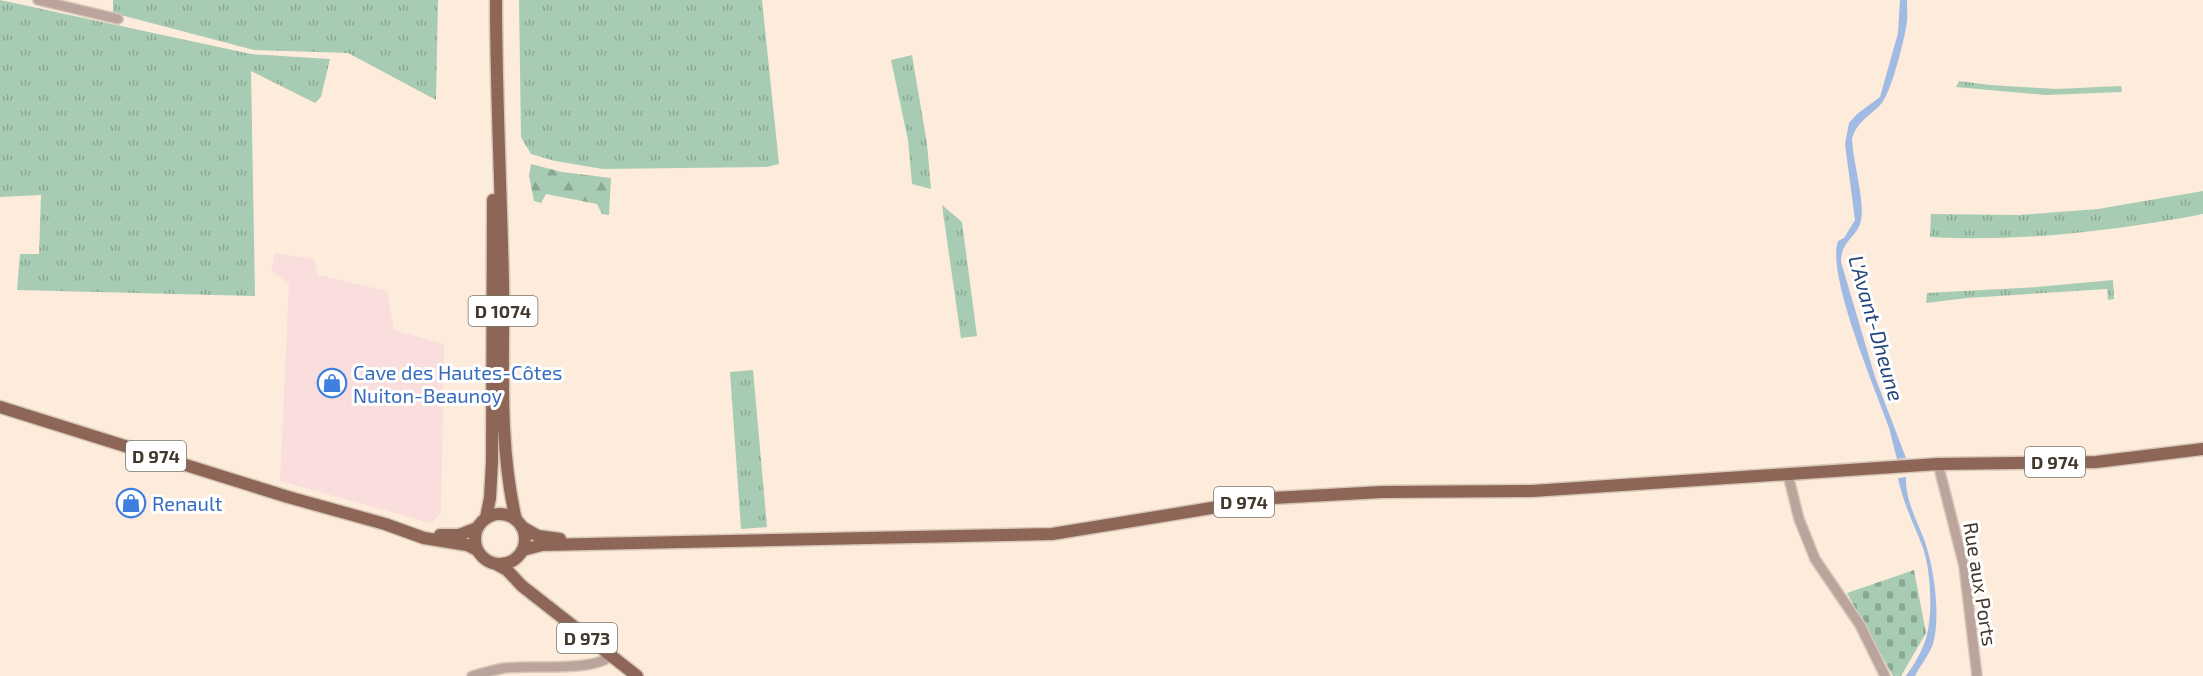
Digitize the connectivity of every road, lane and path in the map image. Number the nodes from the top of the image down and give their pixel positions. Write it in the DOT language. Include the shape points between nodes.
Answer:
graph roads {
  1 [pos="38,0"];
  2 [pos="496,0"];
  3 [pos="118,19"];
  4 [pos="496,100"];
  5 [pos="0,407"];
  6 [pos="2203,450"];
  7 [pos="1938,464"];
  8 [pos="1788,474"];
  9 [pos="486,518"];
  10 [pos="519,524"];
  11 [pos="477,528"];
  12 [pos="409,532"];
  13 [pos="597,544"];
  14 [pos="477,550"];
  15 [pos="520,554"];
  16 [pos="498,565"];
  17 [pos="539,598"];
  18 [pos="610,656"];
  19 [pos="472,676"];
  20 [pos="637,676"];
  21 [pos="1885,676"];
  22 [pos="1977,676"];
  1 -- 3 [label="street"];
  2 -- 4 [label="main road, D 1074"];
  4 -- 9 [label="main road, D 1074" via="492,462"];
  4 -- 10 [label="main road, D 1074" via="503,422"];
  5 -- 12 [label="main road, D 974"];
  6 -- 7 [label="main road, D 974" via="2097,462"];
  7 -- 8 [label="main road, D 974"];
  7 -- 22 [label="street, Rue aux Ports" via="1964,566"];
  8 -- 13 [label="main road, D 974" via="1532,492 1382,492 1273,498 1052,534"];
  8 -- 21 [label="street" via="1799,519 1815,559 1860,625"];
  9 -- 10 [label="main road" via="502,514"];
  9 -- 11 [label="main road"];
  10 -- 13 [label="main road, D 974" via="545,537"];
  10 -- 15 [label="main road" via="525,539"];
  11 -- 12 [label="main road, D 974" via="459,535"];
  11 -- 14 [label="main road"];
  12 -- 14 [label="main road, D 974"];
  13 -- 15 [label="main road, D 974" via="542,545"];
  14 -- 16 [label="main road" via="485,560"];
  15 -- 16 [label="main road"];
  15 -- 17 [label="main road, D 973" via="518,566"];
  16 -- 17 [label="main road, D 973"];
  17 -- 18 [label="main road, D 973"];
  18 -- 19 [label="street" via="589,665 502,669"];
  18 -- 20 [label="main road, D 973"];
}
